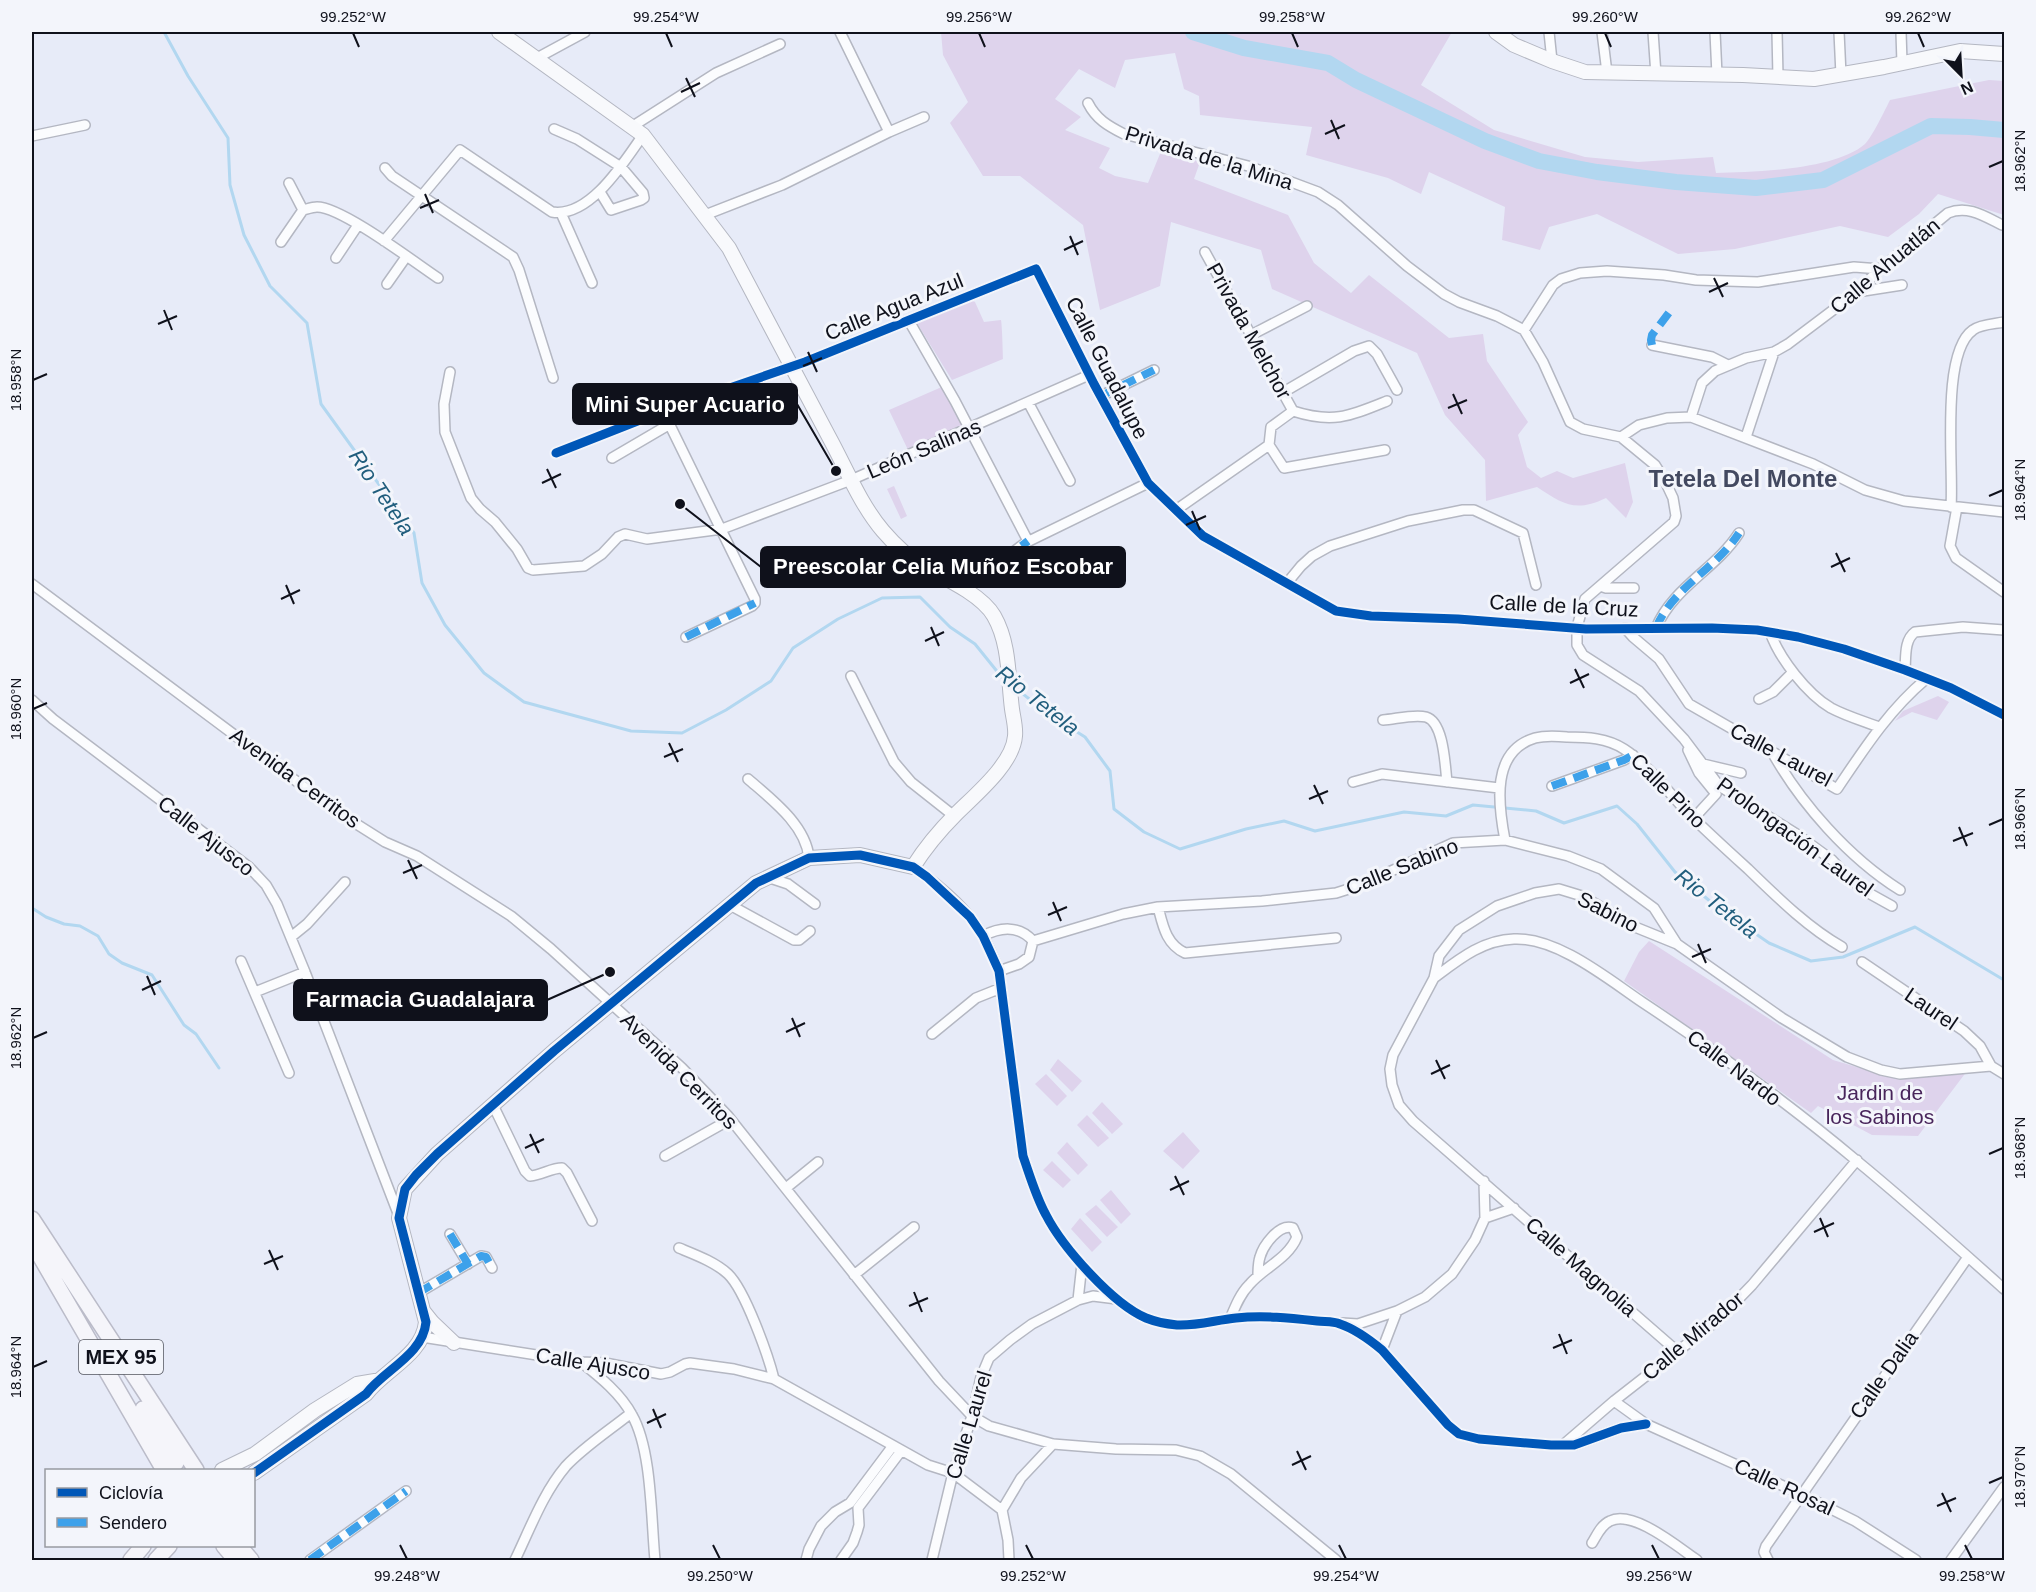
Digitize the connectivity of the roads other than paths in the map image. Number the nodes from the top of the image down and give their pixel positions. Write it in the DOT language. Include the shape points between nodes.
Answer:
graph roads {
  1 [pos="499,32"];
  2 [pos="585,32"];
  3 [pos="840,32"];
  4 [pos="1549,32"];
  5 [pos="1602,32"];
  6 [pos="1653,32"];
  7 [pos="1715,32"];
  8 [pos="1778,32"];
  9 [pos="1839,32"];
  10 [pos="1901,32"];
  11 [pos="1500,33"];
  12 [pos="780,44"];
  13 [pos="2004,54"];
  14 [pos="537,58"];
  15 [pos="1552,61"];
  16 [pos="1902,63"];
  17 [pos="1607,73"];
  18 [pos="1656,75"];
  19 [pos="1717,75"];
  20 [pos="1841,75"];
  21 [pos="1778,77"];
  22 [pos="1088,103"];
  23 [pos="924,117"];
  24 [pos="85,125"];
  25 [pos="554,129"];
  26 [pos="638,130"];
  27 [pos="889,132"];
  28 [pos="32,136"];
  29 [pos="621,167"];
  30 [pos="385,168"];
  31 [pos="289,183"];
  32 [pos="600,192"];
  33 [pos="422,197"];
  34 [pos="303,210"];
  35 [pos="561,213"];
  36 [pos="705,215"];
  37 [pos="358,225"];
  38 [pos="2002,225"];
  39 [pos="384,241"];
  40 [pos="281,242"];
  41 [pos="1205,252"];
  42 [pos="406,257"];
  43 [pos="336,258"];
  44 [pos="1036,269"];
  45 [pos="1880,269"];
  46 [pos="438,278"];
  47 [pos="592,283"];
  48 [pos="387,285"];
  49 [pos="1902,285"];
  50 [pos="1857,292"];
  51 [pos="1307,306"];
  52 [pos="909,321"];
  53 [pos="2004,322"];
  54 [pos="1524,330"];
  55 [pos="1251,335"];
  56 [pos="1652,345"];
  57 [pos="1774,352"];
  58 [pos="1728,364"];
  59 [pos="791,366"];
  60 [pos="1154,370"];
  61 [pos="450,372"];
  62 [pos="1089,375"];
  63 [pos="553,378"];
  64 [pos="1397,390"];
  65 [pos="1282,393"];
  66 [pos="1101,396"];
  67 [pos="1388,401"];
  68 [pos="1028,402"];
  69 [pos="663,411"];
  70 [pos="1293,411"];
  71 [pos="1691,417"];
  72 [pos="670,424"];
  73 [pos="970,429"];
  74 [pos="1621,437"];
  75 [pos="1746,437"];
  76 [pos="1269,445"];
  77 [pos="1385,450"];
  78 [pos="556,453"];
  79 [pos="612,458"];
  80 [pos="851,480"];
  81 [pos="1070,481"];
  82 [pos="1148,483"];
  83 [pos="1954,507"];
  84 [pos="1176,510"];
  85 [pos="2004,512"];
  86 [pos="722,529"];
  87 [pos="1738,533"];
  88 [pos="1028,541"];
  89 [pos="985,574"];
  90 [pos="1287,583"];
  91 [pos="32,584"];
  92 [pos="1536,585"];
  93 [pos="1600,586"];
  94 [pos="1634,588"];
  95 [pos="2004,591"];
  96 [pos="1577,627"];
  97 [pos="1625,628"];
  98 [pos="1656,628"];
  99 [pos="2004,630"];
  100 [pos="1770,632"];
  101 [pos="686,637"];
  102 [pos="1905,670"];
  103 [pos="1793,672"];
  104 [pos="851,676"];
  105 [pos="1926,679"];
  106 [pos="1759,699"];
  107 [pos="32,700"];
  108 [pos="2004,715"];
  109 [pos="1383,720"];
  110 [pos="1879,727"];
  111 [pos="1684,739"];
  112 [pos="1771,750"];
  113 [pos="1632,755"];
  114 [pos="1703,764"];
  115 [pos="1741,773"];
  116 [pos="748,779"];
  117 [pos="1353,782"];
  118 [pos="1447,782"];
  119 [pos="1552,786"];
  120 [pos="1499,791"];
  121 [pos="954,816"];
  122 [pos="1694,818"];
  123 [pos="1504,840"];
  124 [pos="809,858"];
  125 [pos="913,867"];
  126 [pos="767,877"];
  127 [pos="345,882"];
  128 [pos="1900,890"];
  129 [pos="815,904"];
  130 [pos="730,905"];
  131 [pos="1892,906"];
  132 [pos="1158,907"];
  133 [pos="810,932"];
  134 [pos="983,936"];
  135 [pos="291,937"];
  136 [pos="1336,938"];
  137 [pos="1033,941"];
  138 [pos="1449,943"];
  139 [pos="1677,944"];
  140 [pos="1842,947"];
  141 [pos="1460,959"];
  142 [pos="241,961"];
  143 [pos="1862,962"];
  144 [pos="999,971"];
  145 [pos="305,972"];
  146 [pos="1434,978"];
  147 [pos="1001,988"];
  148 [pos="255,992"];
  149 [pos="611,1004"];
  150 [pos="932,1034"];
  151 [pos="1991,1066"];
  152 [pos="289,1073"];
  153 [pos="2004,1074"];
  154 [pos="493,1105"];
  155 [pos="728,1116"];
  156 [pos="665,1156"];
  157 [pos="1857,1160"];
  158 [pos="818,1162"];
  159 [pos="1484,1181"];
  160 [pos="786,1188"];
  161 [pos="1514,1208"];
  162 [pos="32,1218"];
  163 [pos="399,1218"];
  164 [pos="1485,1218"];
  165 [pos="592,1221"];
  166 [pos="914,1227"];
  167 [pos="450,1234"];
  168 [pos="37,1247"];
  169 [pos="679,1248"];
  170 [pos="1968,1257"];
  171 [pos="468,1264"];
  172 [pos="1082,1264"];
  173 [pos="492,1268"];
  174 [pos="854,1275"];
  175 [pos="1258,1276"];
  176 [pos="2004,1289"];
  177 [pos="418,1293"];
  178 [pos="1117,1299"];
  179 [pos="1078,1300"];
  180 [pos="424,1311"];
  181 [pos="1397,1311"];
  182 [pos="1230,1319"];
  183 [pos="1339,1323"];
  184 [pos="422,1337"];
  185 [pos="454,1343"];
  186 [pos="1382,1350"];
  187 [pos="1678,1352"];
  188 [pos="581,1362"];
  189 [pos="774,1379"];
  190 [pos="375,1381"];
  191 [pos="1614,1401"];
  192 [pos="631,1413"];
  193 [pos="972,1416"];
  194 [pos="1646,1424"];
  195 [pos="1053,1444"];
  196 [pos="1563,1445"];
  197 [pos="896,1449"];
  198 [pos="170,1467"];
  199 [pos="195,1469"];
  200 [pos="224,1469"];
  201 [pos="242,1469"];
  202 [pos="255,1472"];
  203 [pos="953,1473"];
  204 [pos="2004,1487"];
  205 [pos="406,1491"];
  206 [pos="1801,1494"];
  207 [pos="854,1506"];
  208 [pos="1002,1510"];
  209 [pos="1592,1543"];
  210 [pos="142,1547"];
  211 [pos="150,1547"];
  212 [pos="159,1547"];
  213 [pos="167,1547"];
  214 [pos="253,1547"];
  215 [pos="228,1549"];
  216 [pos="131,1560"];
  217 [pos="140,1560"];
  218 [pos="148,1560"];
  219 [pos="156,1560"];
  220 [pos="236,1560"];
  221 [pos="251,1560"];
  222 [pos="263,1560"];
  223 [pos="310,1560"];
  224 [pos="515,1560"];
  225 [pos="655,1560"];
  226 [pos="806,1560"];
  227 [pos="841,1560"];
  228 [pos="932,1560"];
  229 [pos="1009,1560"];
  230 [pos="1336,1560"];
  231 [pos="1697,1560"];
  232 [pos="1768,1560"];
  233 [pos="1916,1560"];
  234 [pos="1951,1560"];
  1 -- 14 [label="street"];
  2 -- 14 [label="street"];
  3 -- 27 [label="street"];
  4 -- 15 [label="street"];
  5 -- 17 [label="street"];
  6 -- 18 [label="street"];
  7 -- 19 [label="street"];
  8 -- 21 [label="street"];
  9 -- 20 [label="street"];
  10 -- 16 [label="street"];
  11 -- 15 [label="street" via="1514,45"];
  12 -- 26 [label="street" via="716,73"];
  13 -- 16 [label="street" via="1960,51"];
  14 -- 26 [label="street"];
  15 -- 17 [label="street" via="1585,72"];
  16 -- 20 [label="street"];
  17 -- 18 [label="street"];
  18 -- 19 [label="street"];
  19 -- 21 [label="street"];
  20 -- 21 [label="street"];
  22 -- 54 [label="street, Privada de la Mina" via="1109,127 1124,134 1248,166 1318,192 1444,294"];
  23 -- 27 [label="street"];
  24 -- 28 [label="street"];
  25 -- 29 [label="street"];
  26 -- 29 [label="street"];
  26 -- 36 [label="street"];
  27 -- 36 [label="street" via="782,185"];
  29 -- 32 [label="street"];
  29 -- 32 [label="street" via="644,198 611,210"];
  30 -- 33 [label="street"];
  31 -- 34 [label="street"];
  32 -- 35 [label="street"];
  33 -- 35 [label="street" via="460,150 552,212"];
  33 -- 39 [label="street"];
  33 -- 63 [label="street" via="513,257"];
  34 -- 37 [label="street" via="332,210"];
  34 -- 40 [label="street"];
  35 -- 47 [label="street"];
  36 -- 59 [label="street" via="729,249"];
  37 -- 39 [label="street"];
  37 -- 43 [label="street"];
  38 -- 45 [label="street, Calle Ahuatlán" via="1974,212 1956,209"];
  39 -- 42 [label="street"];
  41 -- 55 [label="street, Privada Melchor"];
  42 -- 46 [label="street"];
  42 -- 48 [label="street"];
  44 -- 52 [label="street, Calle Agua Azul"];
  44 -- 62 [label="street, Calle Guadalupe"];
  45 -- 50 [label="street, Calle Ahuatlán"];
  45 -- 54 [label="street" via="1854,267 1758,282 1607,271 1580,273 1553,285"];
  49 -- 50 [label="street"];
  50 -- 57 [label="street, Calle Ahuatlán"];
  51 -- 55 [label="street"];
  52 -- 59 [label="street, Calle Agua Azul"];
  52 -- 73 [label="street"];
  53 -- 83 [label="street" via="1975,328 1961,342 1950,419"];
  54 -- 74 [label="street" via="1570,422 1583,429"];
  55 -- 65 [label="street, Privada Melchor"];
  56 -- 58 [label="street"];
  57 -- 58 [label="street, Calle Ahuatlán"];
  57 -- 75 [label="street"];
  58 -- 71 [label="street, Calle Ahuatlán" via="1702,383"];
  59 -- 69 [label="street, Calle Agua Azul"];
  59 -- 80 [label="street"];
  60 -- 66 [label="street"];
  61 -- 86 [label="street, León Salinas" via="444,404 445,432 471,498 517,549 528,568 584,566 625,534 647,539"];
  62 -- 66 [label="street, Calle Guadalupe"];
  62 -- 68 [label="street, León Salinas"];
  64 -- 65 [label="street" via="1369,346"];
  65 -- 70 [label="street, Privada Melchor"];
  66 -- 82 [label="street, Calle Guadalupe"];
  67 -- 70 [label="street" via="1334,419"];
  68 -- 73 [label="street, León Salinas"];
  68 -- 81 [label="street"];
  69 -- 72 [label="street"];
  69 -- 78 [label="street, Calle Agua Azul"];
  70 -- 76 [label="street" via="1271,427"];
  71 -- 74 [label="street" via="1639,425"];
  71 -- 75 [label="street"];
  72 -- 79 [label="street"];
  72 -- 86 [label="street"];
  73 -- 80 [label="street, León Salinas"];
  73 -- 88 [label="street"];
  74 -- 93 [label="street" via="1659,470 1673,498 1676,516 1672,524"];
  75 -- 83 [label="street" via="1865,490 1904,501"];
  76 -- 77 [label="street" via="1284,468"];
  76 -- 84 [label="street"];
  80 -- 86 [label="street, León Salinas"];
  80 -- 121 [label="street" via="882,530 899,548 987,607 1004,639 1016,736 997,773"];
  82 -- 84 [label="street, Calle de la Cruz"];
  82 -- 88 [label="street"];
  83 -- 85 [label="street"];
  83 -- 95 [label="street" via="1950,551"];
  84 -- 90 [label="street, Calle de la Cruz" via="1203,536"];
  86 -- 101 [label="street" via="755,603"];
  87 -- 98 [label="street" via="1723,554 1667,606"];
  88 -- 89 [label="street"];
  90 -- 92 [label="street" via="1312,556 1330,546 1408,521 1474,510 1522,532"];
  90 -- 96 [label="street, Calle de la Cruz" via="1343,613"];
  91 -- 149 [label="street, Avenida Cerritos" via="339,813 385,842 417,856 511,916"];
  93 -- 94 [label="street"];
  93 -- 96 [label="street" via="1585,599"];
  96 -- 97 [label="street, Calle de la Cruz"];
  96 -- 111 [label="street" via="1577,645 1583,655 1639,691"];
  97 -- 98 [label="street, Calle de la Cruz"];
  97 -- 112 [label="street, Calle Laurel" via="1659,659 1689,704"];
  98 -- 100 [label="street, Calle de la Cruz"];
  99 -- 102 [label="street" via="1963,627 1915,632 1907,643"];
  100 -- 102 [label="street, Calle de la Cruz" via="1844,649"];
  100 -- 103 [label="street"];
  102 -- 105 [label="street, Calle de la Cruz"];
  103 -- 106 [label="street" via="1773,692"];
  103 -- 110 [label="street" via="1831,708"];
  104 -- 121 [label="street" via="894,762 911,782"];
  105 -- 108 [label="street, Calle de la Cruz"];
  105 -- 110 [label="street, Calle Laurel"];
  107 -- 135 [label="street, Calle Ajusco" via="249,867 266,885"];
  109 -- 118 [label="street" via="1432,720 1442,743"];
  110 -- 112 [label="street, Calle Laurel" via="1837,789"];
  111 -- 114 [label="street"];
  111 -- 122 [label="street" via="1699,773 1716,794"];
  112 -- 128 [label="street" via="1816,815 1882,879"];
  113 -- 119 [label="street"];
  113 -- 120 [label="street, Calle Pino" via="1600,739 1535,738 1510,756 1504,765"];
  113 -- 122 [label="street, Calle Pino"];
  114 -- 115 [label="street"];
  114 -- 131 [label="street, Prolongación Laurel" via="1724,789 1796,833 1865,891"];
  116 -- 124 [label="street" via="794,824 807,844"];
  117 -- 118 [label="street" via="1382,774"];
  118 -- 120 [label="street"];
  120 -- 123 [label="street, Calle Pino"];
  121 -- 125 [label="street"];
  122 -- 140 [label="street, Calle Pino" via="1782,902"];
  123 -- 132 [label="street, Calle Sabino" via="1453,843 1336,893"];
  123 -- 139 [label="street, Calle Sabino" via="1568,856 1601,869 1653,908"];
  124 -- 125 [label="street" via="860,855"];
  124 -- 126 [label="street"];
  125 -- 134 [label="street" via="958,905"];
  126 -- 129 [label="street" via="788,884"];
  126 -- 130 [label="street"];
  127 -- 135 [label="street"];
  130 -- 133 [label="street" via="794,940"];
  130 -- 149 [label="street"];
  132 -- 136 [label="street" via="1170,942 1185,953"];
  132 -- 137 [label="street, Calle Sabino"];
  134 -- 137 [label="street" via="1013,929"];
  134 -- 144 [label="street"];
  135 -- 145 [label="street, Calle Ajusco"];
  137 -- 144 [label="street" via="1029,957"];
  138 -- 139 [label="street, Sabino" via="1459,930 1497,906 1559,889 1582,896 1635,927"];
  138 -- 141 [label="street"];
  138 -- 146 [label="street, Sabino" via="1439,956"];
  139 -- 151 [label="street, Calle Sabino" via="1782,1018 1847,1057 1900,1074"];
  141 -- 146 [label="street, Calle Nardo"];
  141 -- 157 [label="street, Calle Nardo" via="1483,947 1514,939 1560,950 1709,1047"];
  142 -- 148 [label="street"];
  143 -- 151 [label="street, Laurel" via="1964,1031 1980,1046"];
  144 -- 147 [label="street"];
  145 -- 148 [label="street"];
  145 -- 163 [label="street, Calle Ajusco"];
  146 -- 159 [label="street, Calle Magnolia" via="1394,1055 1390,1069 1392,1085 1399,1105 1413,1121"];
  147 -- 150 [label="street" via="976,998"];
  147 -- 172 [label="street" via="1023,1156 1046,1215"];
  148 -- 152 [label="street"];
  149 -- 154 [label="street"];
  149 -- 155 [label="street, Avenida Cerritos"];
  151 -- 153 [label="street"];
  154 -- 163 [label="street" via="416,1175 405,1189"];
  154 -- 165 [label="street" via="525,1171 536,1176 562,1168"];
  155 -- 156 [label="street" via="722,1124"];
  155 -- 160 [label="street, Avenida Cerritos"];
  157 -- 170 [label="street, Calle Nardo"];
  157 -- 187 [label="street, Calle Mirador" via="1752,1285 1719,1319"];
  158 -- 160 [label="street"];
  159 -- 161 [label="street, Calle Magnolia"];
  159 -- 164 [label="street"];
  160 -- 174 [label="street, Avenida Cerritos"];
  161 -- 164 [label="street"];
  161 -- 187 [label="street, Calle Magnolia"];
  162 -- 168 [label="main road, MEX 95"];
  163 -- 177 [label="street"];
  164 -- 181 [label="street" via="1452,1274 1425,1297"];
  166 -- 174 [label="street"];
  167 -- 171 [label="street"];
  168 -- 198 [label="main road" via="52,1260"];
  168 -- 199 [label="main road, MEX 95"];
  169 -- 189 [label="street" via="712,1263 734,1280 764,1344"];
  170 -- 176 [label="street, Calle Nardo"];
  170 -- 206 [label="street, Calle Dalia"];
  171 -- 173 [label="street" via="484,1256"];
  171 -- 177 [label="street"];
  172 -- 178 [label="street"];
  172 -- 179 [label="street"];
  174 -- 193 [label="street, Avenida Cerritos"];
  175 -- 175 [label="street" via="1295,1243 1293,1228 1283,1228 1265,1245"];
  175 -- 182 [label="street" via="1241,1295"];
  177 -- 180 [label="street"];
  178 -- 179 [label="street, Calle Laurel" via="1094,1296"];
  178 -- 182 [label="street" via="1144,1317 1162,1323 1201,1324"];
  179 -- 193 [label="street, Calle Laurel" via="1032,1324 989,1358"];
  180 -- 184 [label="street"];
  180 -- 185 [label="street"];
  181 -- 183 [label="street" via="1358,1324"];
  181 -- 186 [label="street"];
  182 -- 183 [label="street" via="1269,1316"];
  183 -- 186 [label="street"];
  184 -- 185 [label="street, Calle Ajusco"];
  184 -- 190 [label="street" via="400,1362"];
  185 -- 188 [label="street, Calle Ajusco"];
  186 -- 196 [label="street" via="1459,1434 1479,1440"];
  187 -- 191 [label="street, Calle Mirador"];
  188 -- 189 [label="street, Calle Ajusco" via="661,1374 690,1363"];
  188 -- 192 [label="street"];
  189 -- 197 [label="street, Calle Ajusco"];
  190 -- 200 [label="street" via="357,1384 255,1454"];
  190 -- 201 [label="street"];
  190 -- 202 [label="street" via="366,1394"];
  191 -- 194 [label="street, Calle Rosal"];
  191 -- 196 [label="street, Calle Mirador"];
  192 -- 224 [label="street" via="566,1467 548,1492"];
  192 -- 225 [label="street" via="645,1452"];
  193 -- 195 [label="street" via="989,1426"];
  193 -- 203 [label="street, Calle Laurel"];
  194 -- 196 [label="street"];
  194 -- 206 [label="street, Calle Rosal"];
  195 -- 208 [label="street" via="1021,1478"];
  195 -- 230 [label="street" via="1176,1450 1200,1456 1231,1474"];
  197 -- 203 [label="street, Calle Ajusco"];
  197 -- 207 [label="street"];
  203 -- 208 [label="street, Calle Ajusco"];
  203 -- 228 [label="street, Calle Laurel"];
  204 -- 234 [label="street"];
  205 -- 223 [label="street"];
  206 -- 232 [label="street, Calle Dalia" via="1764,1549"];
  206 -- 233 [label="street, Calle Rosal" via="1856,1521"];
  207 -- 226 [label="street" via="835,1512 821,1526"];
  207 -- 227 [label="street" via="860,1517 857,1533"];
  208 -- 229 [label="street"];
  209 -- 231 [label="street" via="1610,1520 1623,1518 1640,1524"];
  210 -- 216 [label="main road"];
  211 -- 217 [label="main road"];
  212 -- 218 [label="main road"];
  213 -- 219 [label="main road"];
  214 -- 222 [label="main road"];
  215 -- 220 [label="main road"];
  215 -- 221 [label="main road"];
}
